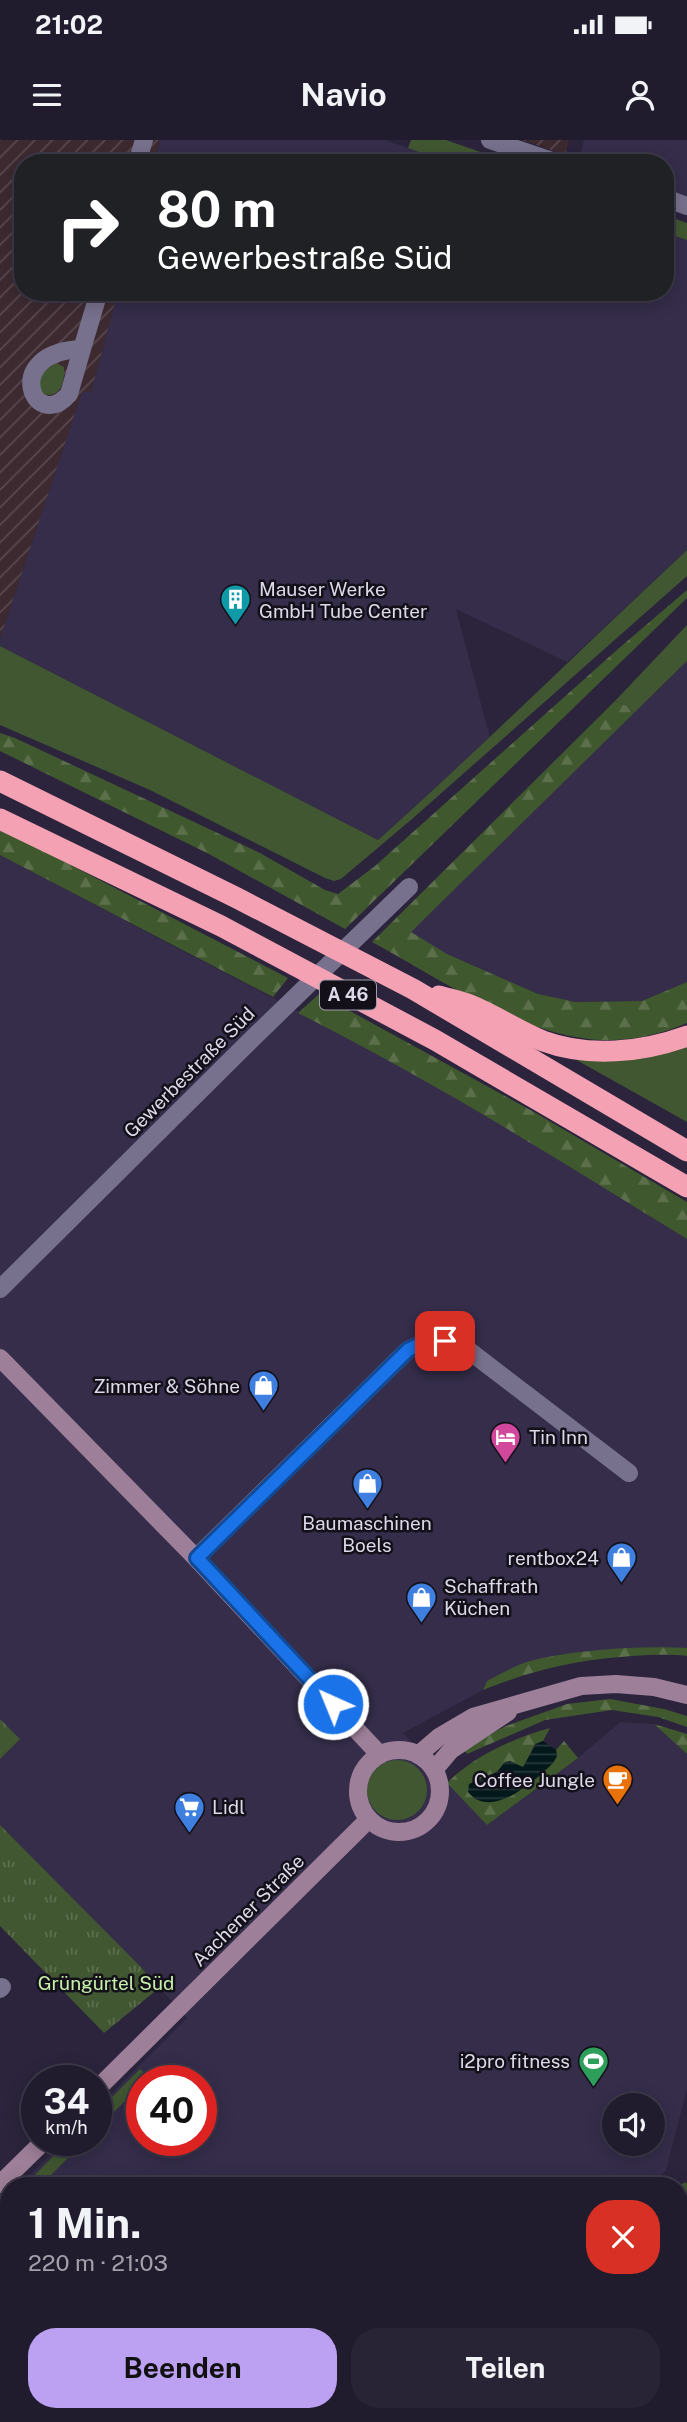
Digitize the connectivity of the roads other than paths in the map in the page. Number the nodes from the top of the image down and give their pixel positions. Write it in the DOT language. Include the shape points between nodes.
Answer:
graph roads {
  1 [pos="490,140"];
  2 [pos="531,154"];
  3 [pos="96,301"];
  4 [pos="82,349"];
  5 [pos="0,782"];
  6 [pos="0,819"];
  7 [pos="409,887"];
  8 [pos="413,989"];
  9 [pos="687,1036"];
  10 [pos="687,1151"];
  11 [pos="687,1186"];
  12 [pos="0,1289"];
  13 [pos="0,1358"];
  14 [pos="629,1473"];
  15 [pos="197,1558"];
  16 [pos="687,1695"];
  17 [pos="522,1702"];
  18 [pos="380,1755"];
  19 [pos="418,1755"];
  20 [pos="434,1770"];
  21 [pos="369,1819"];
  22 [pos="112,2074"];
  23 [pos="29,2156"];
  24 [pos="7,2177"];
  1 -- 2 [label="street"];
  3 -- 4 [label="street"];
  5 -- 8 [label="highway, A 46"];
  6 -- 11 [label="highway, A 46" via="221,926 435,1040"];
  7 -- 12 [label="street, Gewerbestraße Süd"];
  8 -- 9 [label="highway, A 46" via="469,1004 541,1040 568,1047 623,1051"];
  8 -- 10 [label="highway, A 46"];
  13 -- 15 [label="main road"];
  14 -- 15 [label="street" via="459,1343 431,1339 408,1350"];
  15 -- 18 [label="main road"];
  16 -- 17 [label="main road" via="616,1684 581,1686"];
  17 -- 19 [label="main road" via="473,1717"];
  17 -- 20 [label="main road" via="451,1751"];
  18 -- 19 [label="main road" via="400,1750"];
  18 -- 21 [label="main road" via="363,1771 358,1786 362,1810"];
  19 -- 20 [label="main road"];
  20 -- 21 [label="main road" via="440,1787 438,1806 421,1826 394,1832"];
  21 -- 22 [label="main road, Aachener Straße"];
  23 -- 24 [label="main road"];
}
